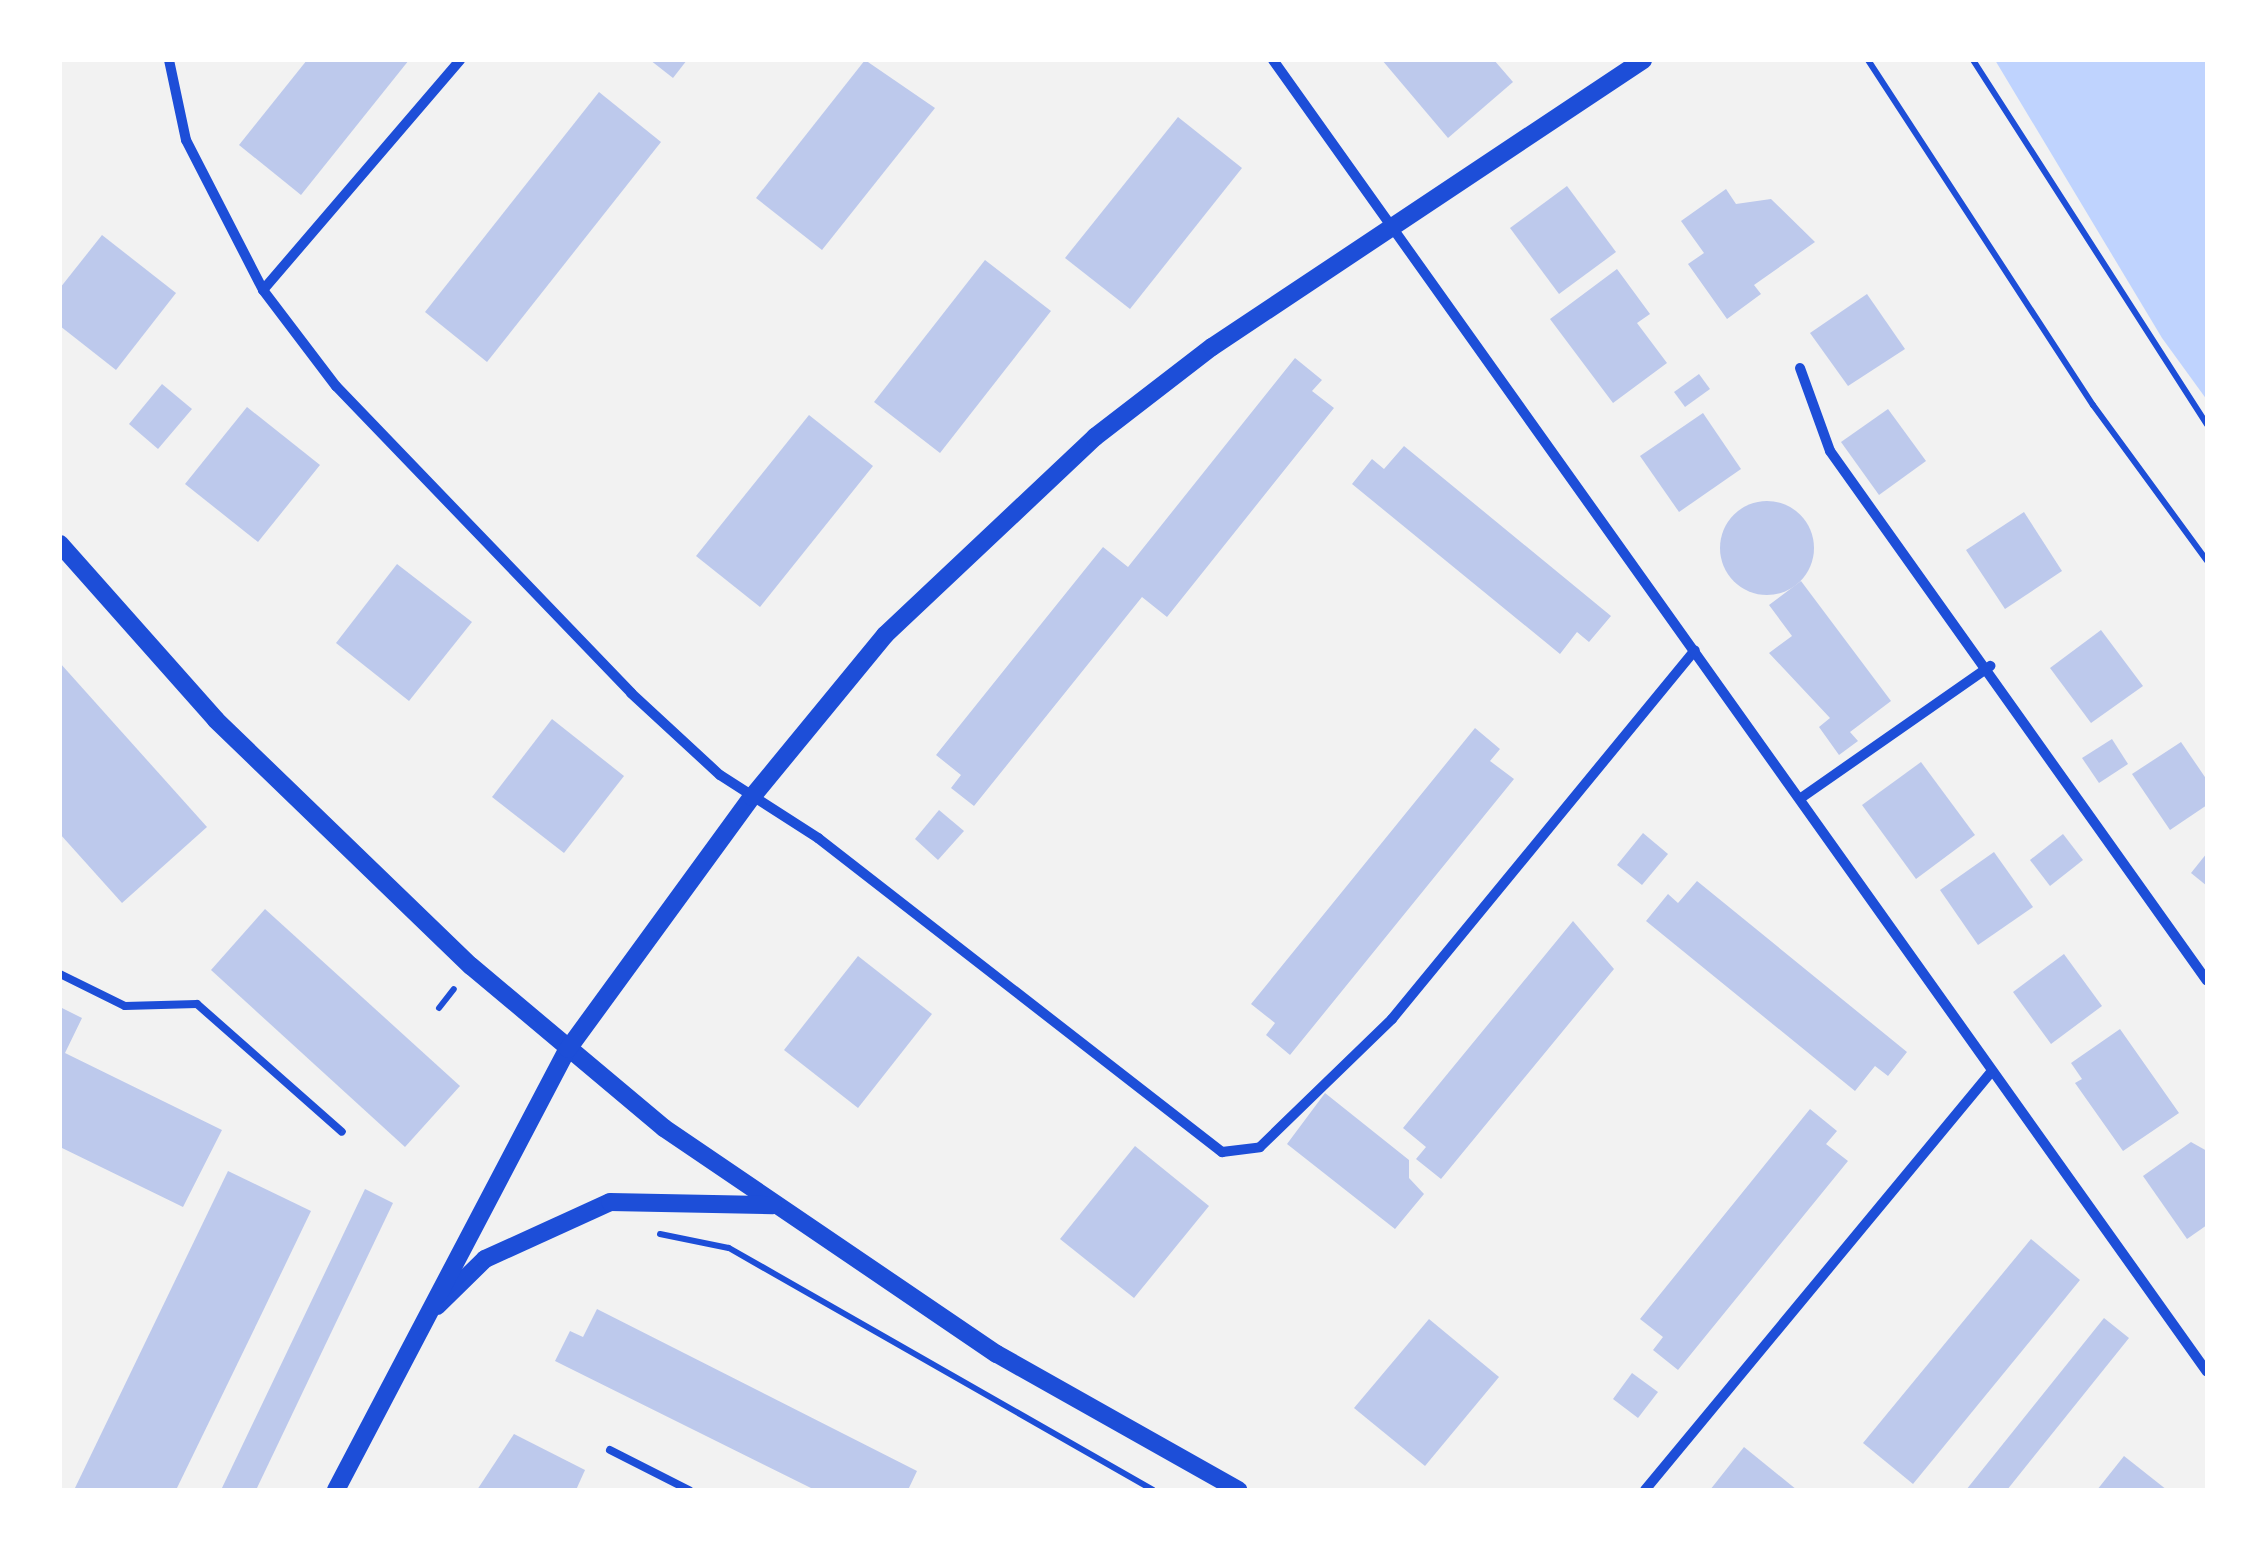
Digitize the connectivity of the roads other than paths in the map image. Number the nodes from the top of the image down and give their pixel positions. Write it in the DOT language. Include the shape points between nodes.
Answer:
graph roads {
  1 [pos="169,60"];
  2 [pos="460,60"];
  3 [pos="1274,60"];
  4 [pos="1643,60"];
  5 [pos="1392,225"];
  6 [pos="263,290"];
  7 [pos="1800,368"];
  8 [pos="60,544"];
  9 [pos="1695,650"];
  10 [pos="1990,666"];
  11 [pos="752,797"];
  12 [pos="1800,798"];
  13 [pos="60,974"];
  14 [pos="2207,981"];
  15 [pos="568,1049"];
  16 [pos="1992,1071"];
  17 [pos="342,1132"];
  18 [pos="773,1204"];
  19 [pos="422,1321"];
  20 [pos="2207,1372"];
  21 [pos="610,1450"];
  22 [pos="1234,1489"];
  23 [pos="336,1490"];
  24 [pos="690,1490"];
  25 [pos="1645,1490"];
  1 -- 6 [label="street" via="186,140"];
  2 -- 6 [label="street"];
  3 -- 5 [label="street"];
  4 -- 5 [label="street"];
  5 -- 9 [label="street"];
  5 -- 11 [label="street" via="1212,347 1030,494 885,635"];
  6 -- 11 [label="street" via="336,386 710,767"];
  7 -- 10 [label="street" via="1830,451"];
  8 -- 15 [label="street" via="216,720"];
  9 -- 11 [label="street" via="1392,1019 1244,1153 1201,1138 832,848"];
  9 -- 12 [label="street"];
  10 -- 12 [label="street"];
  10 -- 14 [label="street"];
  11 -- 15 [label="street"];
  12 -- 16 [label="street"];
  13 -- 17 [label="lane" via="124,1006 197,1004"];
  15 -- 18 [label="street"];
  15 -- 19 [label="street"];
  16 -- 20 [label="street"];
  16 -- 25 [label="street"];
  18 -- 19 [label="street" via="610,1202 485,1259"];
  18 -- 22 [label="street" via="996,1354"];
  19 -- 23 [label="street"];
  21 -- 24 [label="lane"];
}
